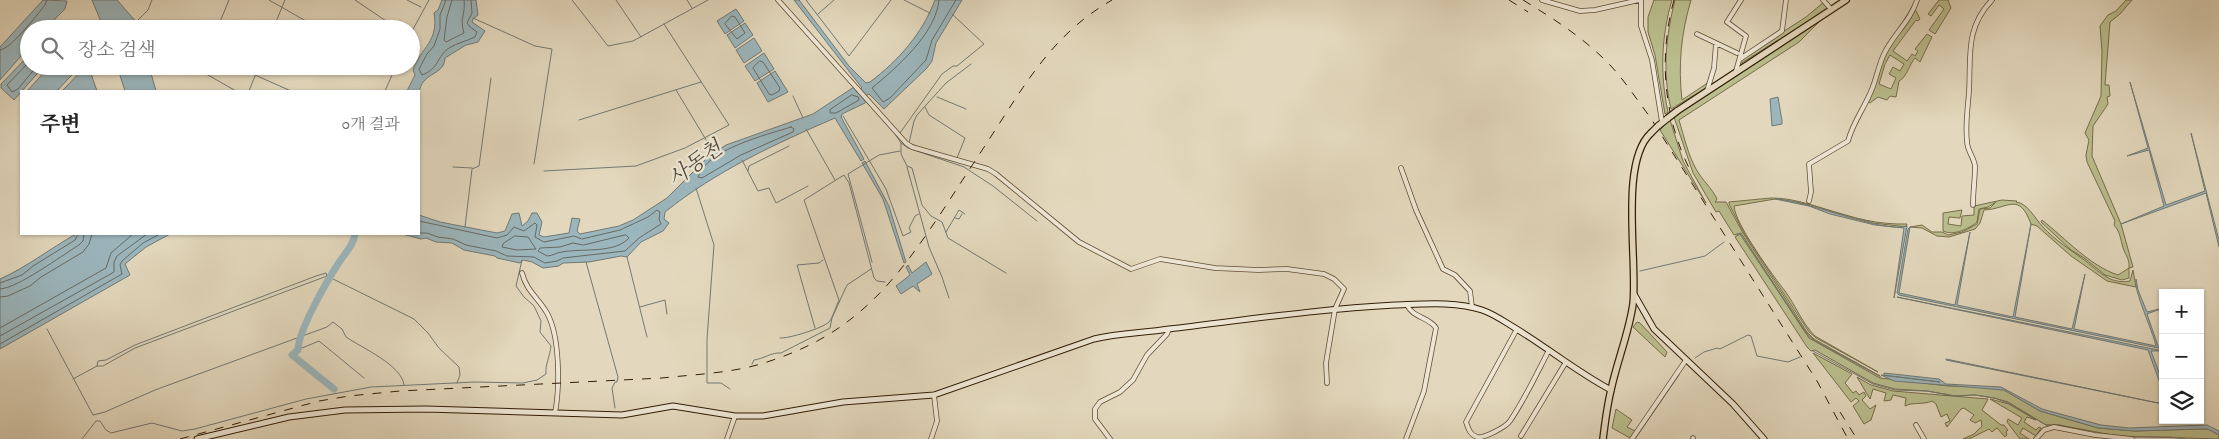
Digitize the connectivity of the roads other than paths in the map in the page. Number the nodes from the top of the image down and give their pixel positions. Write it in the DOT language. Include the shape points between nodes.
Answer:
graph roads {
  1 [pos="778,0"];
  2 [pos="1542,0"];
  3 [pos="1640,0"];
  4 [pos="1741,0"];
  5 [pos="1786,0"];
  6 [pos="1824,0"];
  7 [pos="1846,0"];
  8 [pos="1917,0"];
  9 [pos="1992,0"];
  10 [pos="1831,10"];
  11 [pos="1697,34"];
  12 [pos="1716,43"];
  13 [pos="1737,53"];
  14 [pos="1740,59"];
  15 [pos="1736,71"];
  16 [pos="1707,91"];
  17 [pos="1663,122"];
  18 [pos="1401,168"];
  19 [pos="1809,201"];
  20 [pos="1973,205"];
  21 [pos="522,273"];
  22 [pos="1634,294"];
  23 [pos="1407,305"];
  24 [pos="1472,307"];
  25 [pos="1335,309"];
  26 [pos="1517,329"];
  27 [pos="1169,330"];
  28 [pos="1549,350"];
  29 [pos="1686,360"];
  30 [pos="1566,362"];
  31 [pos="1327,383"];
  32 [pos="1611,390"];
  33 [pos="934,395"];
  34 [pos="555,413"];
  35 [pos="735,416"];
  36 [pos="1916,425"];
  37 [pos="1492,433"];
  38 [pos="1521,436"];
  39 [pos="198,439"];
  40 [pos="727,439"];
  41 [pos="931,439"];
  42 [pos="1110,439"];
  43 [pos="1406,439"];
  44 [pos="1494,439"];
  45 [pos="1602,439"];
  46 [pos="1632,439"];
  47 [pos="1764,439"];
  48 [pos="1924,439"];
  49 [pos="2036,439"];
  50 [pos="2132,439"];
  1 -- 25 [label="street" via="912,147 996,174 1079,242 1131,269 1160,259 1215,268 1287,268 1324,274 1344,289"];
  2 -- 3 [label="street" via="1586,11"];
  3 -- 17 [label="street" via="1641,26 1652,60"];
  4 -- 14 [label="street" via="1727,22 1746,36"];
  5 -- 14 [label="street" via="1782,30"];
  6 -- 10 [label="street"];
  7 -- 10 [label="main road"];
  8 -- 19 [label="street" via="1885,52 1872,90 1848,141 1809,164"];
  9 -- 20 [label="street" via="1975,27 1969,50 1966,139 1975,167"];
  10 -- 15 [label="main road"];
  11 -- 12 [label="street"];
  12 -- 13 [label="street"];
  12 -- 16 [label="street" via="1714,68"];
  14 -- 15 [label="street"];
  15 -- 16 [label="main road"];
  16 -- 17 [label="main road, bridge"];
  17 -- 22 [label="main road, bridge" via="1638,152 1634,170"];
  18 -- 24 [label="street" via="1443,269 1455,275 1470,291"];
  21 -- 34 [label="street" via="528,290 547,314 557,344"];
  22 -- 29 [label="main road" via="1654,329"];
  22 -- 32 [label="main road"];
  23 -- 24 [label="main road"];
  23 -- 25 [label="main road"];
  23 -- 43 [label="street" via="1411,312 1436,328 1424,391"];
  24 -- 26 [label="main road" via="1489,312"];
  25 -- 27 [label="main road"];
  25 -- 31 [label="street" via="1326,363"];
  26 -- 28 [label="main road"];
  26 -- 37 [label="street" via="1466,422 1475,437"];
  27 -- 33 [label="main road" via="1094,339"];
  27 -- 42 [label="street" via="1147,355 1133,380 1120,392 1100,402 1095,409 1095,419"];
  28 -- 30 [label="main road"];
  28 -- 37 [label="street" via="1510,421"];
  29 -- 46 [label="street"];
  29 -- 47 [label="main road" via="1733,404"];
  30 -- 32 [label="main road"];
  30 -- 38 [label="street"];
  32 -- 45 [label="main road"];
  33 -- 35 [label="main road" via="844,402 763,416"];
  33 -- 41 [label="street" via="937,421"];
  34 -- 35 [label="main road" via="622,415 673,406"];
  34 -- 39 [label="main road" via="345,410 289,417"];
  35 -- 40 [label="street"];
  36 -- 48 [label="street"];
  37 -- 44 [label="street"];
  49 -- 50 [label="street" via="2044,430 2054,427"];
}
